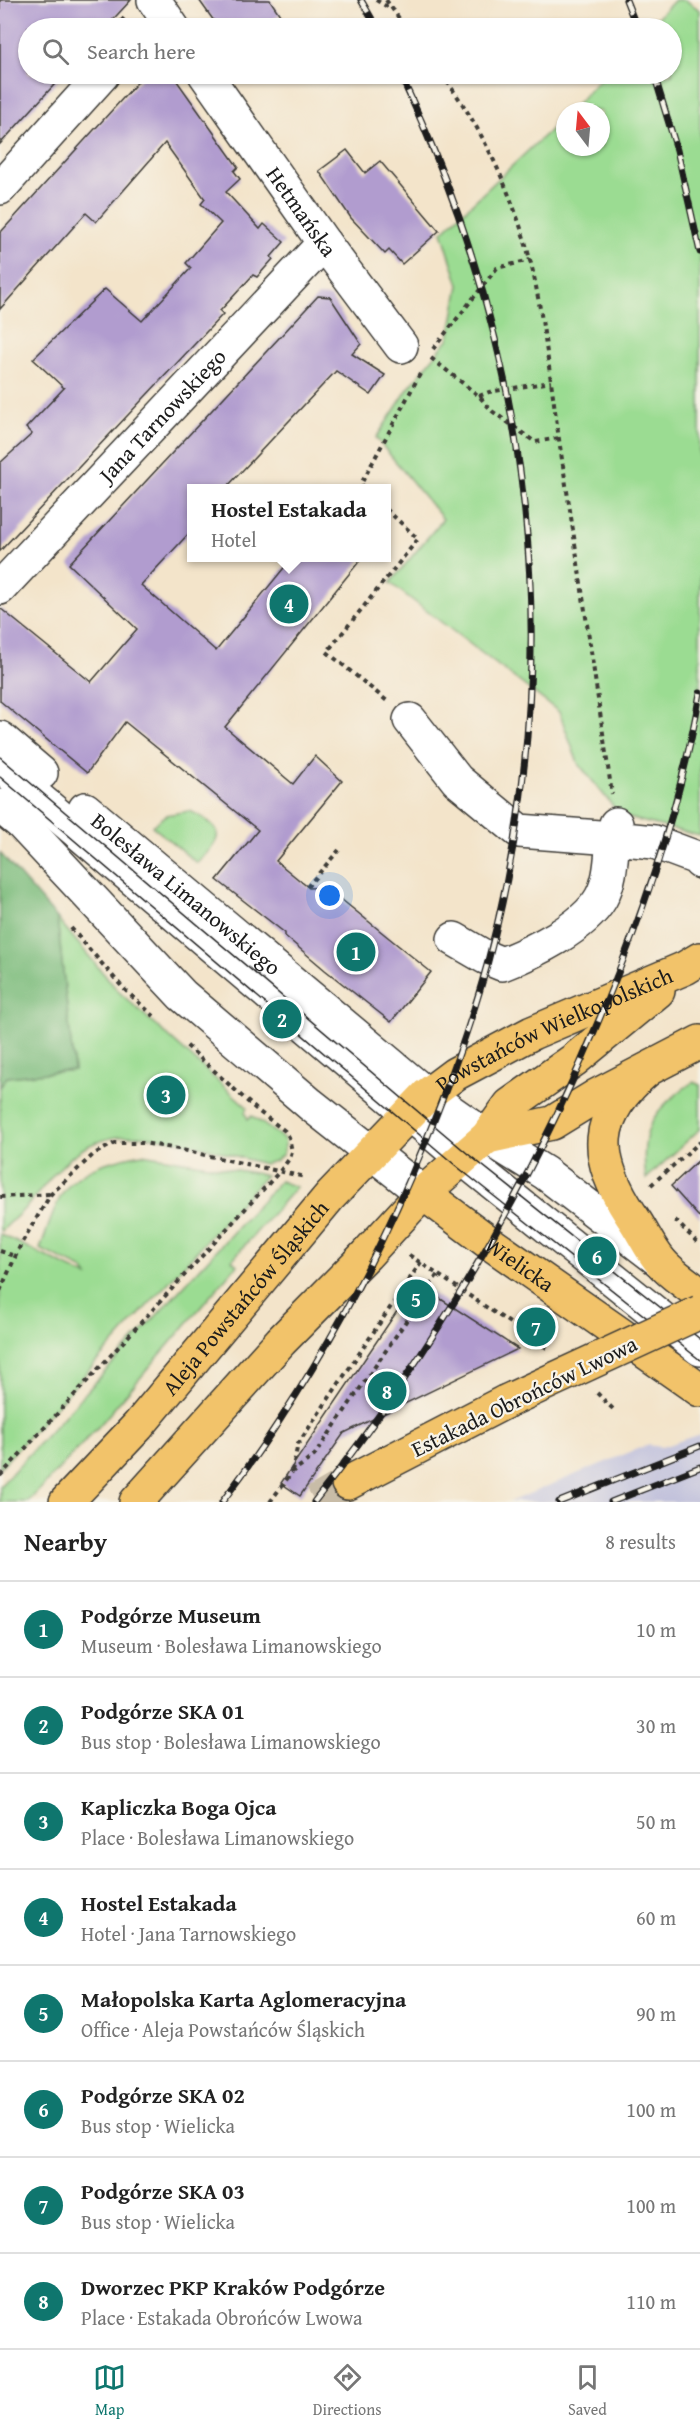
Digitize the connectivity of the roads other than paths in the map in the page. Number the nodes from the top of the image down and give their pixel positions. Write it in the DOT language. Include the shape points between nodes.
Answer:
graph roads {
  1 [pos="94,84"];
  2 [pos="212,84"];
  3 [pos="0,188"];
  4 [pos="324,243"];
  5 [pos="415,351"];
  6 [pos="0,588"];
  7 [pos="410,720"];
  8 [pos="0,738"];
  9 [pos="0,766"];
  10 [pos="0,806"];
  11 [pos="615,831"];
  12 [pos="700,862"];
  13 [pos="454,939"];
  14 [pos="692,964"];
  15 [pos="700,1042"];
  16 [pos="647,1070"];
  17 [pos="418,1104"];
  18 [pos="487,1137"];
  19 [pos="371,1153"];
  20 [pos="462,1158"];
  21 [pos="423,1193"];
  22 [pos="661,1262"];
  23 [pos="700,1295"];
  24 [pos="700,1312"];
  25 [pos="700,1350"];
  26 [pos="700,1390"];
  27 [pos="348,1483"];
  28 [pos="66,1502"];
  29 [pos="136,1502"];
  1 -- 3 [label="street"];
  2 -- 4 [label="street, Hetmańska"];
  4 -- 5 [label="street, Hetmańska"];
  4 -- 6 [label="street, Jana Tarnowskiego"];
  7 -- 11 [label="street" via="457,780 519,831"];
  8 -- 17 [label="street, Bolesława Limanowskiego"];
  9 -- 17 [label="street" via="346,1061"];
  10 -- 19 [label="street" via="21,823 182,995"];
  11 -- 12 [label="street" via="654,842"];
  11 -- 13 [label="street" via="602,897 575,925 527,955 502,964"];
  14 -- 17 [label="main road, Powstańców Wielkopolskich" via="532,1033 455,1074"];
  14 -- 18 [label="main road, Powstańców Wielkopolskich" via="574,1060 510,1104"];
  15 -- 16 [label="main road, Powstańców Wielkopolskich"];
  16 -- 18 [label="main road, Powstańców Wielkopolskich" via="552,1123"];
  16 -- 22 [label="main road, Powstańców Wielkopolskich" via="630,1084 613,1108 605,1132 604,1155 617,1195"];
  17 -- 18 [label="street"];
  17 -- 19 [label="main road, Aleja Powstańców Śląskich"];
  17 -- 20 [label="street"];
  18 -- 20 [label="main road, Powstańców Wielkopolskich"];
  18 -- 22 [label="street" via="545,1173"];
  19 -- 21 [label="street, Wielicka"];
  19 -- 28 [label="main road, Aleja Powstańców Śląskich" via="330,1196 138,1426"];
  20 -- 21 [label="main road, Powstańców Wielkopolskich"];
  20 -- 25 [label="street"];
  21 -- 26 [label="main road, Wielicka"];
  21 -- 29 [label="main road" via="281,1341"];
  22 -- 23 [label="main road"];
  24 -- 27 [label="main road, Estakada Obrońców Lwowa, bridge" via="505,1402"];
}
